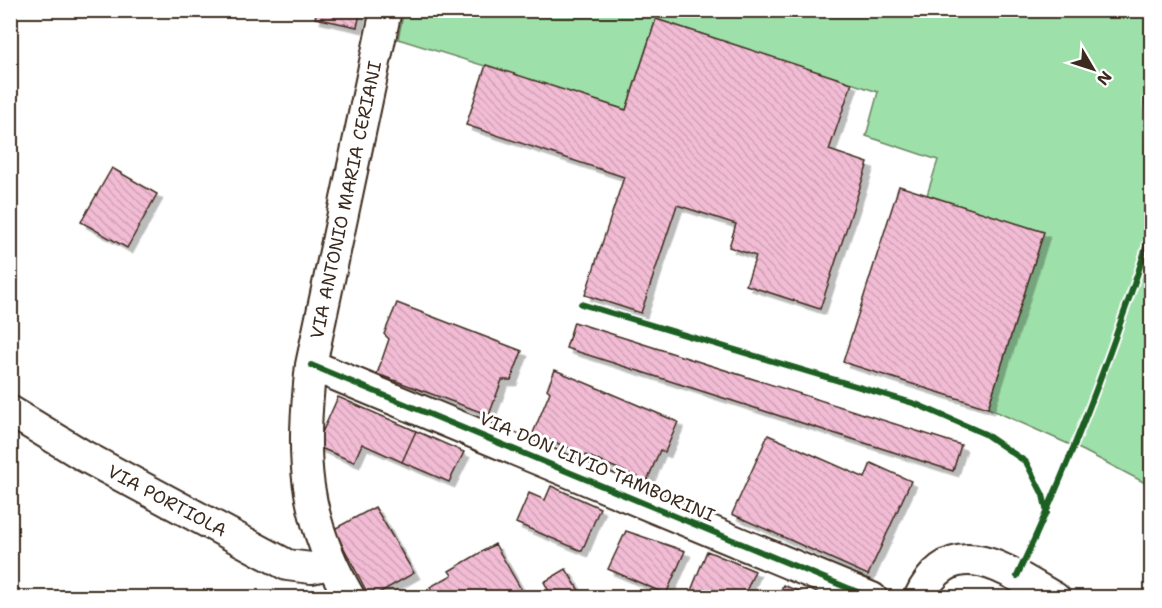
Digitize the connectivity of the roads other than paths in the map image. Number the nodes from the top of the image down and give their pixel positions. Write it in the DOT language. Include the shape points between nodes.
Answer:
graph roads {
  1 [pos="387,10"];
  2 [pos="311,364"];
  3 [pos="10,411"];
  4 [pos="330,564"];
  5 [pos="350,597"];
  6 [pos="872,597"];
  7 [pos="919,597"];
  8 [pos="1055,597"];
  1 -- 2 [label="street, VIA ANTONIO MARIA CERIANI"];
  2 -- 4 [label="street, VIA ANTONIO MARIA CERIANI" via="305,462 310,499"];
  2 -- 6 [label="street, VIA DON LIVIO TAMBORINI"];
  3 -- 4 [label="street, VIA PORTIOLA" via="84,456 287,565 311,568"];
  4 -- 5 [label="street, VIA ANTONIO MARIA CERIANI"];
  7 -- 8 [label="street" via="926,583 944,567 961,559 983,560"];
}
